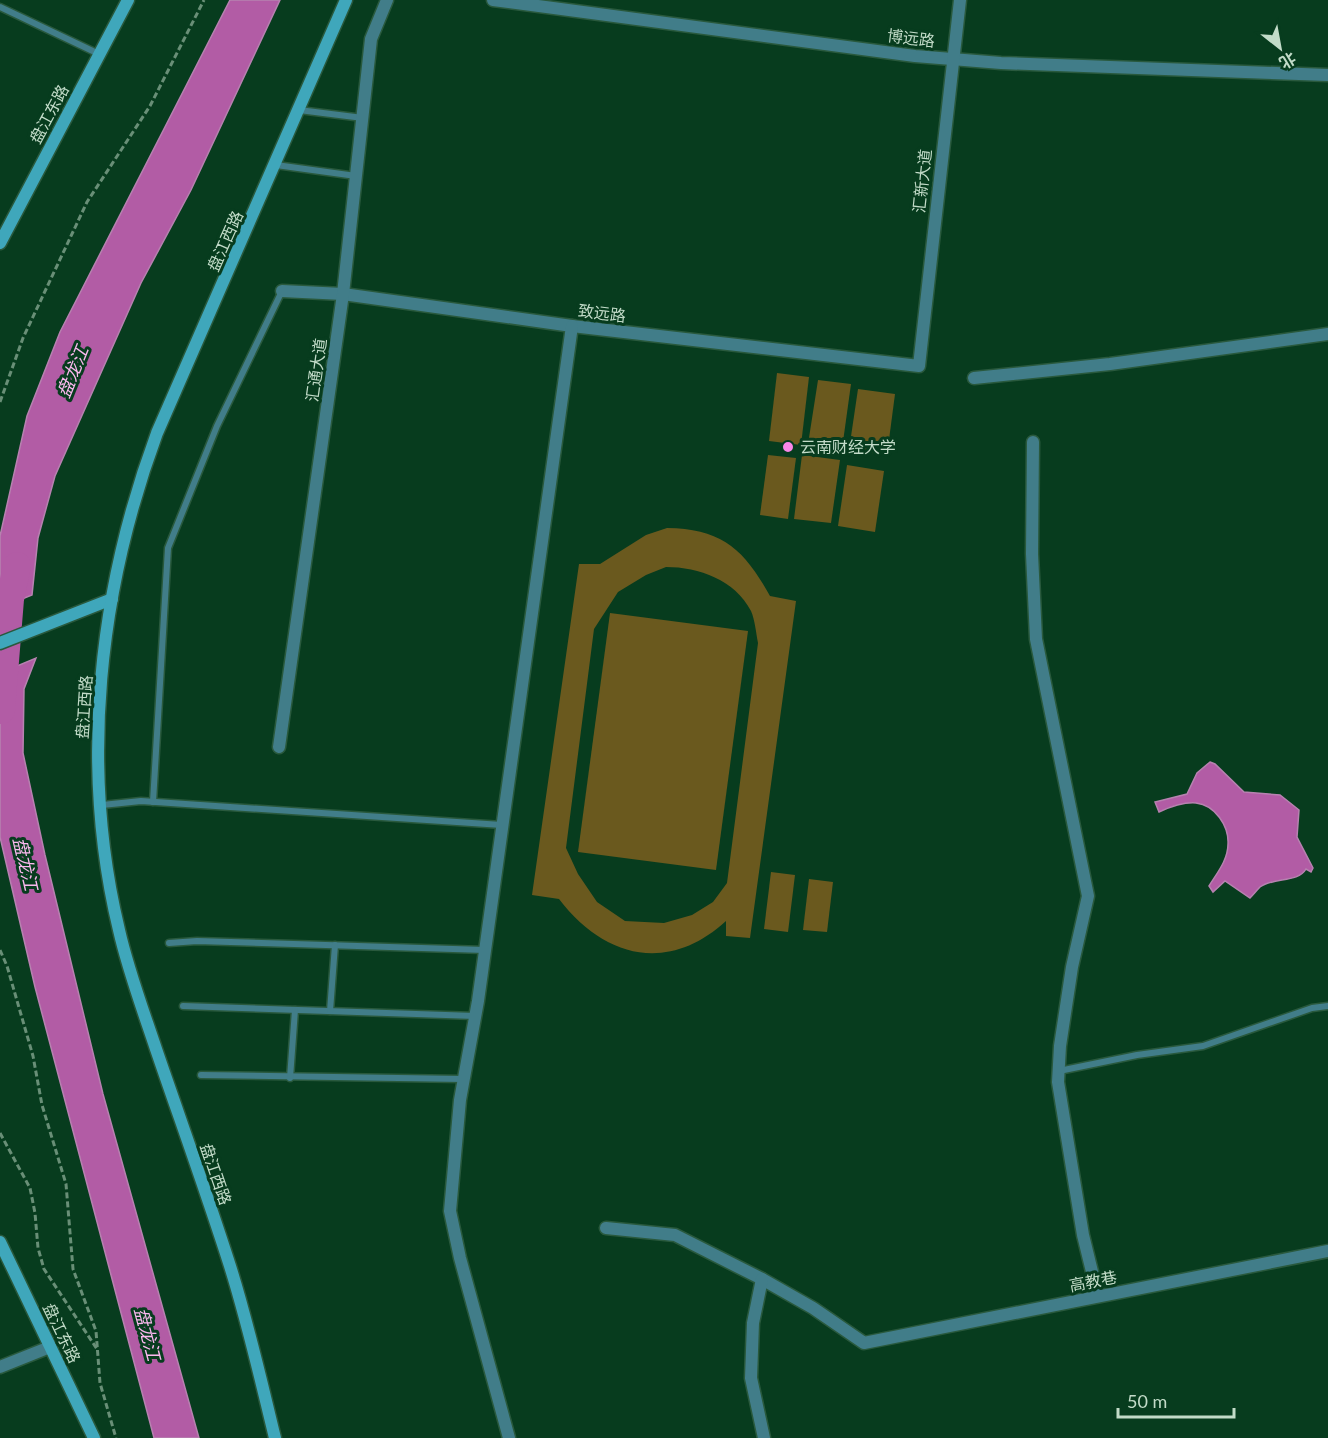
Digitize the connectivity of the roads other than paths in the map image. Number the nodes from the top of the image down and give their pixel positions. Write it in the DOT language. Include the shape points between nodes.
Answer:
graph roads {
  1 [pos="128,0"];
  2 [pos="346,0"];
  3 [pos="387,0"];
  4 [pos="493,0"];
  5 [pos="960,0"];
  6 [pos="0,7"];
  7 [pos="99,54"];
  8 [pos="952,59"];
  9 [pos="1328,75"];
  10 [pos="299,110"];
  11 [pos="363,118"];
  12 [pos="276,165"];
  13 [pos="357,176"];
  14 [pos="0,243"];
  15 [pos="282,291"];
  16 [pos="344,294"];
  17 [pos="572,326"];
  18 [pos="1328,334"];
  19 [pos="919,366"];
  20 [pos="974,378"];
  21 [pos="1033,442"];
  22 [pos="112,599"];
  23 [pos="0,643"];
  24 [pos="279,747"];
  25 [pos="153,802"];
  26 [pos="102,805"];
  27 [pos="502,825"];
  28 [pos="169,943"];
  29 [pos="335,945"];
  30 [pos="485,950"];
  31 [pos="183,1006"];
  32 [pos="1328,1006"];
  33 [pos="295,1010"];
  34 [pos="330,1011"];
  35 [pos="475,1017"];
  36 [pos="1058,1071"];
  37 [pos="201,1075"];
  38 [pos="290,1078"];
  39 [pos="464,1079"];
  40 [pos="606,1228"];
  41 [pos="0,1242"];
  42 [pos="1328,1251"];
  43 [pos="762,1278"];
  44 [pos="1098,1296"];
  45 [pos="50,1347"];
  46 [pos="0,1367"];
  47 [pos="94,1438"];
  48 [pos="275,1438"];
  49 [pos="509,1438"];
  50 [pos="764,1438"];
  1 -- 7 [label="street, 盘江东路"];
  2 -- 10 [label="street, 盘江西路"];
  3 -- 11 [label="street, 汇通大道" via="371,39"];
  4 -- 8 [label="street, 博远路"];
  5 -- 8 [label="street, 汇新大道"];
  6 -- 7 [label="lane"];
  7 -- 14 [label="street, 盘江东路"];
  8 -- 9 [label="street, 博远路"];
  8 -- 19 [label="street, 汇新大道"];
  10 -- 11 [label="lane"];
  10 -- 12 [label="street, 盘江西路"];
  11 -- 13 [label="street, 汇通大道"];
  12 -- 13 [label="lane"];
  12 -- 22 [label="street, 盘江西路" via="137,487 118,557"];
  13 -- 16 [label="street, 汇通大道"];
  15 -- 16 [label="street, 致远路"];
  15 -- 25 [label="lane" via="217,426 168,548"];
  16 -- 17 [label="street, 致远路"];
  16 -- 24 [label="street, 汇通大道"];
  17 -- 19 [label="street, 致远路"];
  17 -- 27 [label="street"];
  18 -- 20 [label="street"];
  21 -- 36 [label="street" via="1035,639 1088,896 1072,967"];
  22 -- 23 [label="street"];
  22 -- 26 [label="street, 盘江西路" via="97,767"];
  25 -- 26 [label="lane"];
  25 -- 27 [label="lane"];
  26 -- 48 [label="street, 盘江西路" via="107,869 119,930 230,1267"];
  27 -- 30 [label="street"];
  28 -- 29 [label="lane"];
  29 -- 30 [label="lane"];
  29 -- 34 [label="lane"];
  30 -- 35 [label="street"];
  31 -- 33 [label="lane"];
  32 -- 36 [label="lane" via="1203,1046"];
  33 -- 34 [label="lane"];
  33 -- 38 [label="lane"];
  34 -- 35 [label="lane"];
  35 -- 39 [label="street"];
  36 -- 44 [label="street" via="1083,1235"];
  37 -- 38 [label="lane"];
  38 -- 39 [label="lane"];
  39 -- 49 [label="street" via="450,1211"];
  40 -- 43 [label="street" via="675,1235"];
  41 -- 45 [label="street, 盘江东路"];
  42 -- 44 [label="street, 高教巷"];
  43 -- 44 [label="street, 高教巷" via="864,1343"];
  43 -- 50 [label="street" via="753,1323 751,1378"];
  45 -- 46 [label="street"];
  45 -- 47 [label="street, 盘江东路"];
}
